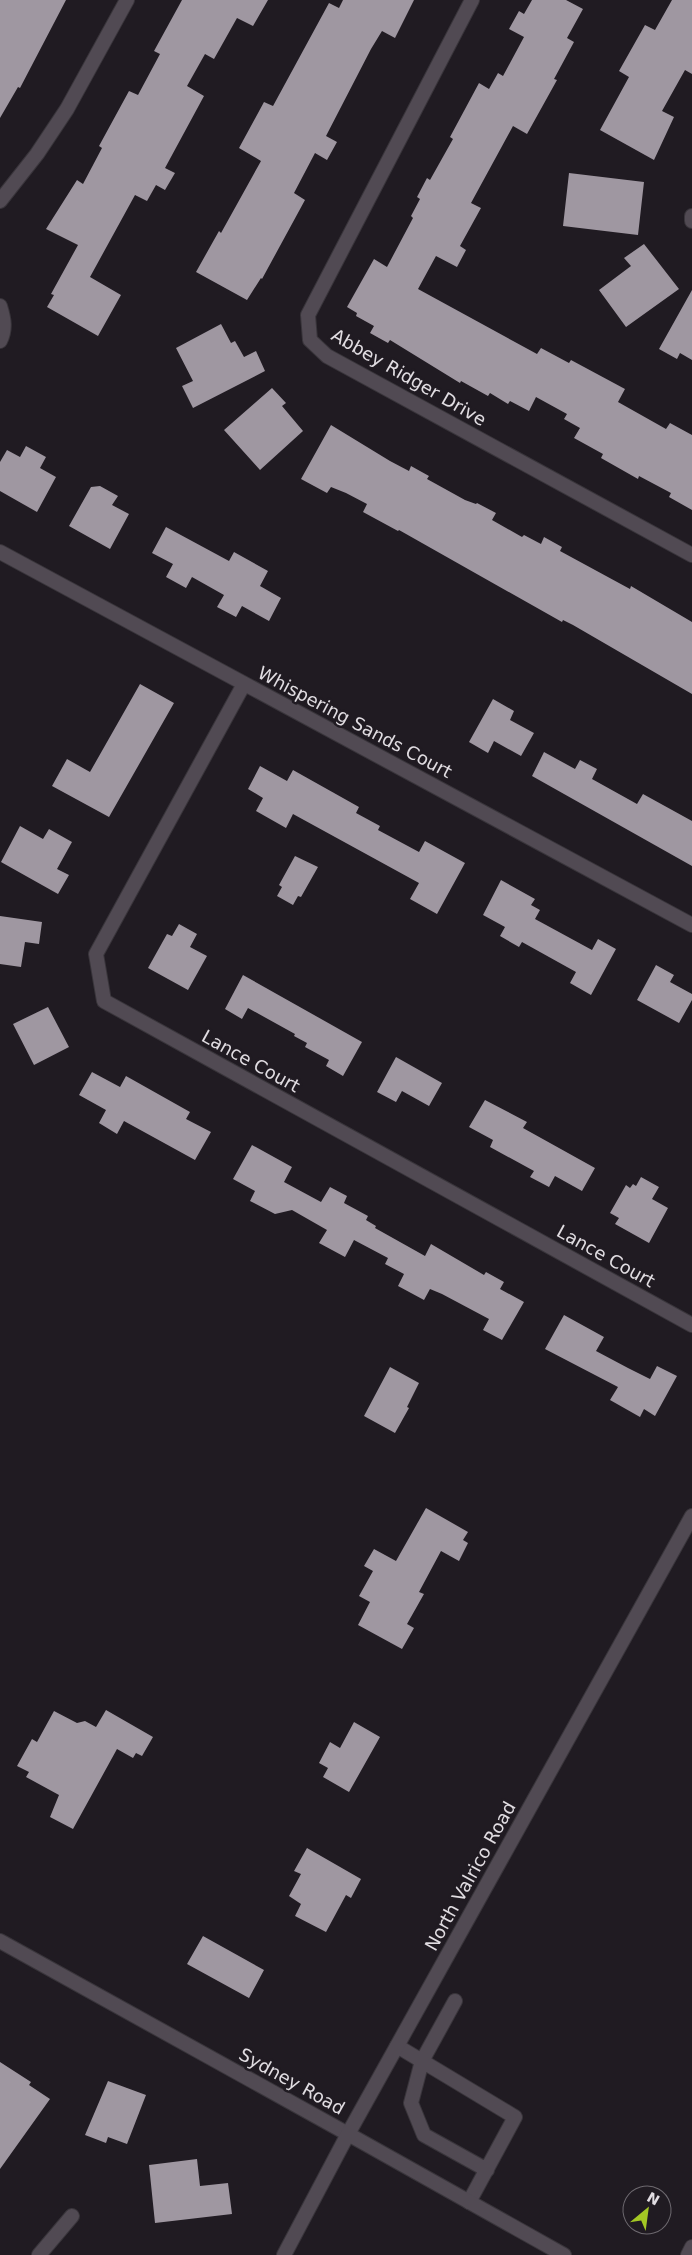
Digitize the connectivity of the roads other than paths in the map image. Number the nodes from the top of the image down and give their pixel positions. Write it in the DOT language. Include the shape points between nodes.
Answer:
graph roads {
  1 [pos="127,0"];
  2 [pos="472,0"];
  3 [pos="0,202"];
  4 [pos="692,216"];
  5 [pos="692,221"];
  6 [pos="0,306"];
  7 [pos="0,341"];
  8 [pos="0,552"];
  9 [pos="692,555"];
  10 [pos="244,684"];
  11 [pos="692,925"];
  12 [pos="692,1325"];
  13 [pos="692,1516"];
  14 [pos="0,1941"];
  15 [pos="455,2001"];
  16 [pos="397,2046"];
  17 [pos="422,2061"];
  18 [pos="348,2134"];
  19 [pos="487,2170"];
  20 [pos="469,2202"];
  21 [pos="72,2216"];
  22 [pos="692,2247"];
  23 [pos="39,2255"];
  24 [pos="284,2255"];
  25 [pos="564,2255"];
  26 [pos="688,2255"];
  1 -- 3 [label="street" via="67,109"];
  2 -- 9 [label="street, Abbey Ridger Drive" via="308,315 310,340 328,356"];
  4 -- 5 [label="street"];
  6 -- 7 [label="street" via="4,332"];
  8 -- 10 [label="street, Whispering Sands Court"];
  10 -- 11 [label="street, Whispering Sands Court"];
  10 -- 12 [label="street, Lance Court" via="96,954 104,1001"];
  13 -- 16 [label="street, North Valrico Road"];
  14 -- 18 [label="street, Sydney Road"];
  15 -- 17 [label="street"];
  16 -- 17 [label="street"];
  16 -- 18 [label="street, North Valrico Road"];
  17 -- 19 [label="street" via="411,2103 424,2135"];
  17 -- 19 [label="street" via="515,2117"];
  18 -- 20 [label="street, Sydney Road"];
  18 -- 24 [label="street, North Valrico Road"];
  19 -- 20 [label="street"];
  20 -- 25 [label="street, Sydney Road"];
  21 -- 23 [label="street"];
  22 -- 26 [label="street"];
}
